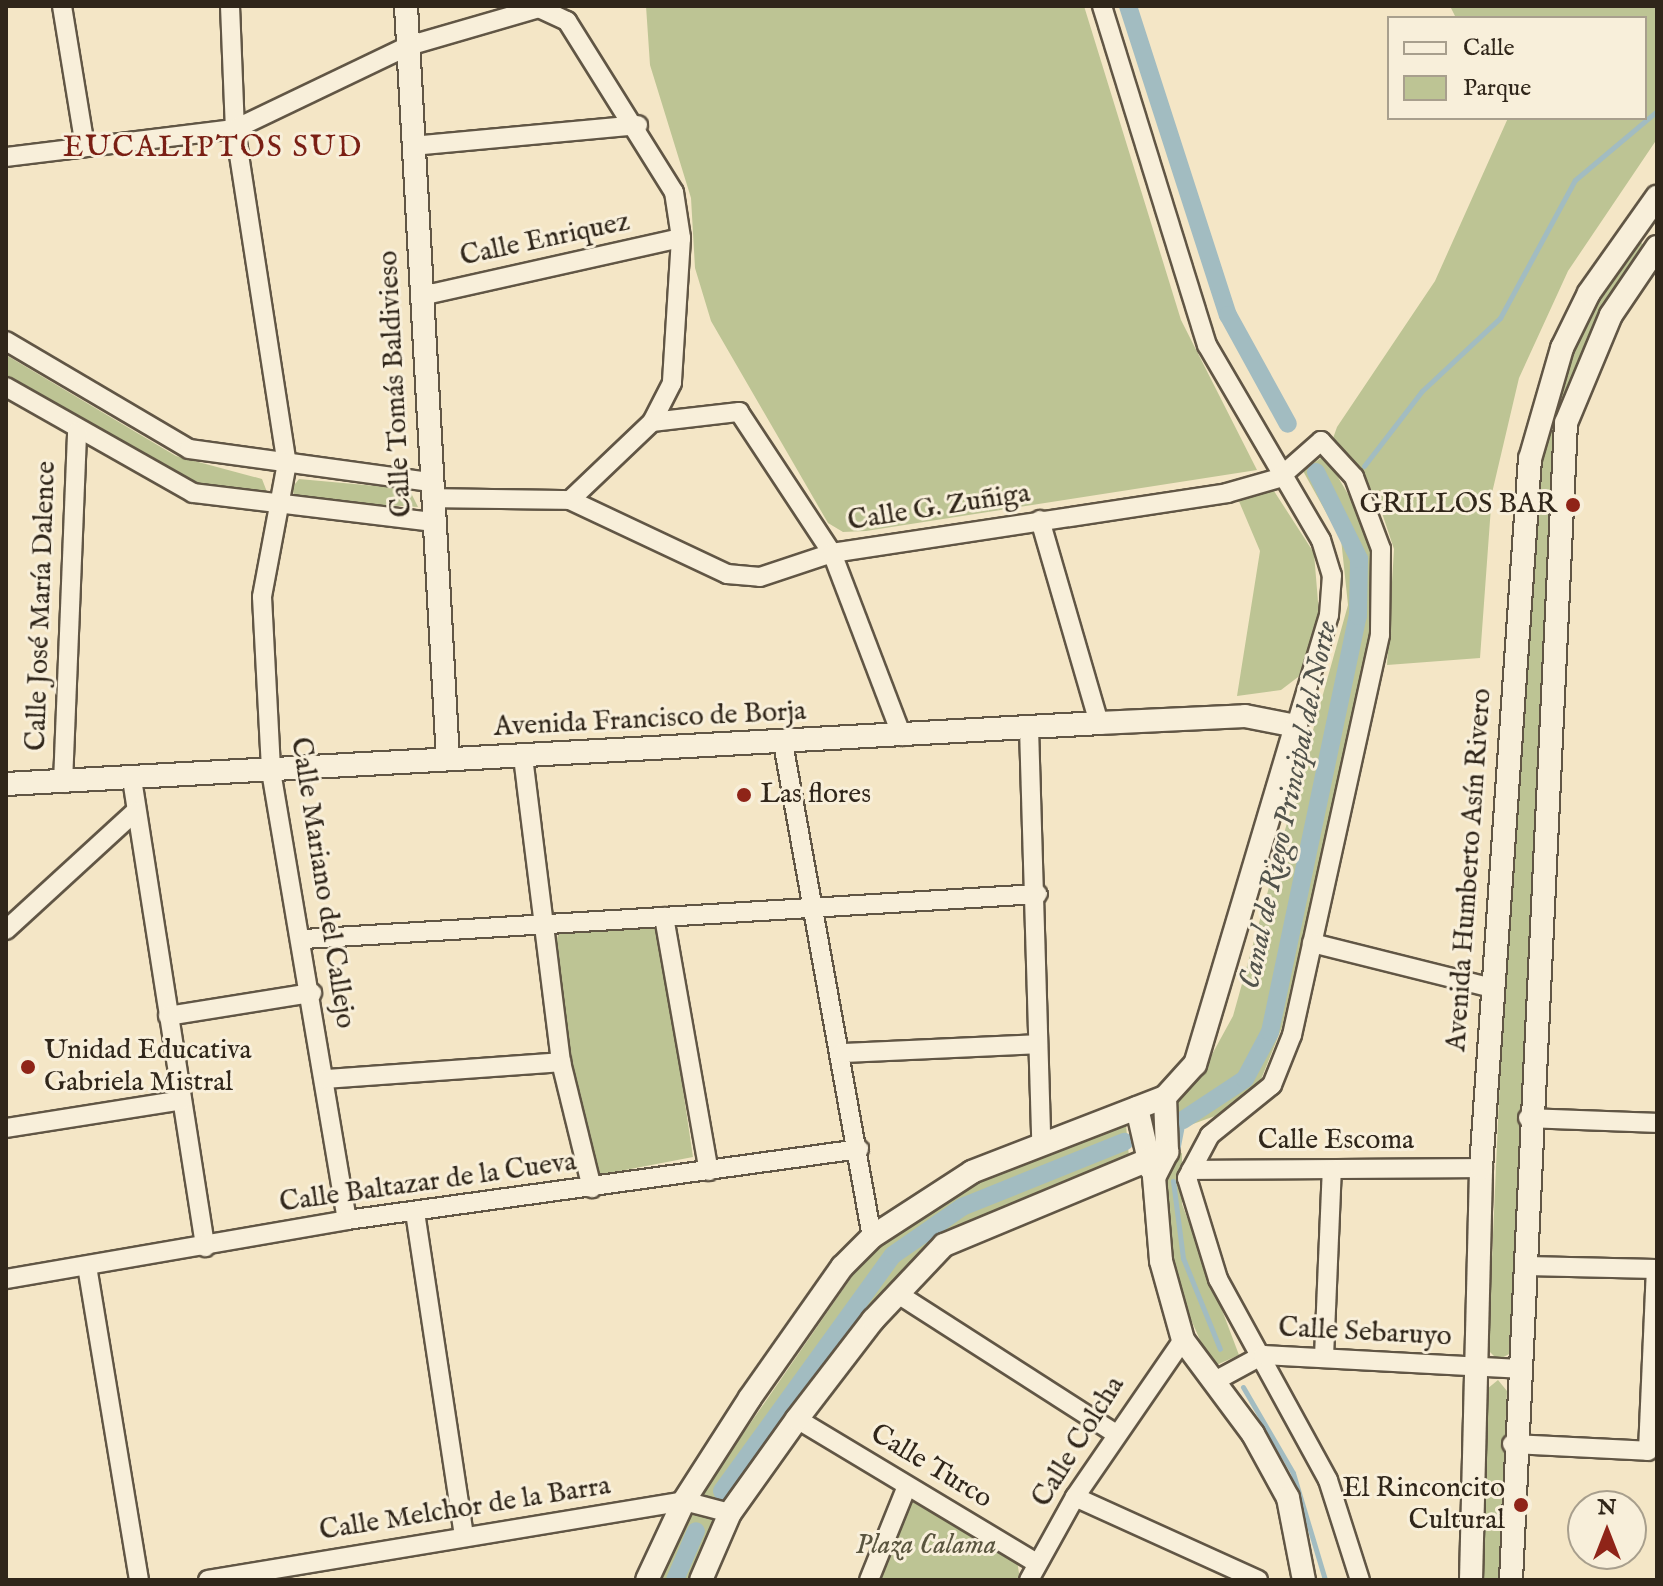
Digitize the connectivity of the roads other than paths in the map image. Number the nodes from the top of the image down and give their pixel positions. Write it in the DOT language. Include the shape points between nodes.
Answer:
graph roads {
  1 [pos="62,6"];
  2 [pos="230,6"];
  3 [pos="406,6"];
  4 [pos="1102,6"];
  5 [pos="539,8"];
  6 [pos="408,46"];
  7 [pos="638,125"];
  8 [pos="235,129"];
  9 [pos="413,146"];
  10 [pos="85,147"];
  11 [pos="6,157"];
  12 [pos="1657,197"];
  13 [pos="1636,228"];
  14 [pos="681,238"];
  15 [pos="1656,250"];
  16 [pos="421,296"];
  17 [pos="6,341"];
  18 [pos="6,387"];
  19 [pos="652,422"];
  20 [pos="77,431"];
  21 [pos="287,463"];
  22 [pos="1279,478"];
  23 [pos="432,490"];
  24 [pos="570,500"];
  25 [pos="280,506"];
  26 [pos="1040,520"];
  27 [pos="433,522"];
  28 [pos="832,553"];
  29 [pos="1099,723"];
  30 [pos="1296,726"];
  31 [pos="1029,728"];
  32 [pos="902,736"];
  33 [pos="783,743"];
  34 [pos="523,757"];
  35 [pos="448,759"];
  36 [pos="271,771"];
  37 [pos="132,779"];
  38 [pos="63,783"];
  39 [pos="6,784"];
  40 [pos="135,812"];
  41 [pos="1038,894"];
  42 [pos="815,906"];
  43 [pos="664,917"];
  44 [pos="546,924"];
  45 [pos="6,930"];
  46 [pos="304,939"];
  47 [pos="1312,943"];
  48 [pos="1493,988"];
  49 [pos="312,993"];
  50 [pos="168,1016"];
  51 [pos="1038,1044"];
  52 [pos="842,1053"];
  53 [pos="561,1062"];
  54 [pos="326,1079"];
  55 [pos="1165,1097"];
  56 [pos="182,1100"];
  57 [pos="1137,1108"];
  58 [pos="1528,1118"];
  59 [pos="1657,1123"];
  60 [pos="6,1128"];
  61 [pos="1041,1144"];
  62 [pos="859,1149"];
  63 [pos="1155,1162"];
  64 [pos="1481,1168"];
  65 [pos="1191,1170"];
  66 [pos="1332,1170"];
  67 [pos="709,1171"];
  68 [pos="592,1188"];
  69 [pos="415,1212"];
  70 [pos="347,1220"];
  71 [pos="872,1237"];
  72 [pos="205,1247"];
  73 [pos="87,1266"];
  74 [pos="1525,1266"];
  75 [pos="1656,1269"];
  76 [pos="6,1279"];
  77 [pos="898,1294"];
  78 [pos="1183,1340"];
  79 [pos="1263,1355"];
  80 [pos="1324,1357"];
  81 [pos="1478,1367"];
  82 [pos="1654,1368"];
  83 [pos="1520,1369"];
  84 [pos="1213,1382"];
  85 [pos="797,1419"];
  86 [pos="1116,1434"];
  87 [pos="1512,1444"];
  88 [pos="907,1486"];
  89 [pos="1075,1497"];
  90 [pos="684,1501"];
  91 [pos="730,1513"];
  92 [pos="464,1536"];
  93 [pos="1033,1571"];
  94 [pos="139,1580"];
  95 [pos="208,1580"];
  96 [pos="647,1580"];
  97 [pos="701,1580"];
  98 [pos="869,1580"];
  99 [pos="1258,1580"];
  100 [pos="1304,1580"];
  101 [pos="1360,1580"];
  102 [pos="1471,1580"];
  103 [pos="1511,1580"];
  1 -- 10 [label="street"];
  2 -- 8 [label="street, Calle Mariano del Callejo"];
  3 -- 6 [label="street, Calle Tomás Baldivieso"];
  4 -- 22 [label="street" via="1207,345"];
  5 -- 6 [label="street"];
  5 -- 7 [label="street" via="567,21"];
  6 -- 8 [label="street"];
  6 -- 9 [label="street, Calle Tomás Baldivieso"];
  7 -- 9 [label="street"];
  7 -- 14 [label="street" via="674,192"];
  8 -- 10 [label="street"];
  8 -- 21 [label="street, Calle Mariano del Callejo"];
  9 -- 16 [label="street, Calle Tomás Baldivieso"];
  10 -- 11 [label="street"];
  12 -- 13 [label="street, Avenida Humberto Asín Rivero"];
  13 -- 15 [label="street"];
  13 -- 48 [label="street, Avenida Humberto Asín Rivero" via="1589,293 1537,414"];
  14 -- 16 [label="street, Calle Enriquez"];
  14 -- 19 [label="street" via="672,383"];
  15 -- 58 [label="street" via="1611,315 1566,423"];
  16 -- 23 [label="street, Calle Tomás Baldivieso"];
  17 -- 21 [label="street" via="189,449"];
  18 -- 20 [label="street"];
  19 -- 24 [label="street"];
  19 -- 28 [label="street" via="739,412"];
  20 -- 25 [label="street" via="193,493"];
  20 -- 38 [label="street, Calle José María Dalence"];
  21 -- 23 [label="street"];
  21 -- 25 [label="street, Calle Mariano del Callejo"];
  22 -- 26 [label="street, Calle G. Zuñiga"];
  22 -- 30 [label="street" via="1321,540 1332,575 1329,615"];
  22 -- 47 [label="street" via="1321,441 1354,477 1370,511 1384,588"];
  23 -- 24 [label="street"];
  23 -- 27 [label="street, Calle Tomás Baldivieso"];
  24 -- 28 [label="street, Calle G. Zuñiga" via="727,574 760,577"];
  25 -- 27 [label="street"];
  25 -- 36 [label="street, Calle Mariano del Callejo" via="262,597"];
  26 -- 28 [label="street, Calle G. Zuñiga"];
  26 -- 29 [label="street"];
  27 -- 35 [label="street, Calle Tomás Baldivieso"];
  28 -- 32 [label="street"];
  29 -- 30 [label="street, Avenida Francisco de Borja" via="1245,716"];
  29 -- 31 [label="street, Avenida Francisco de Borja"];
  30 -- 55 [label="street" via="1207,1037"];
  31 -- 32 [label="street, Avenida Francisco de Borja"];
  31 -- 41 [label="street"];
  32 -- 33 [label="street, Avenida Francisco de Borja"];
  33 -- 34 [label="street, Avenida Francisco de Borja"];
  33 -- 42 [label="street"];
  34 -- 35 [label="street, Avenida Francisco de Borja"];
  34 -- 44 [label="street"];
  35 -- 36 [label="street, Avenida Francisco de Borja"];
  36 -- 37 [label="street, Avenida Francisco de Borja"];
  36 -- 46 [label="street, Calle Mariano del Callejo"];
  37 -- 38 [label="street, Avenida Francisco de Borja"];
  37 -- 40 [label="street"];
  38 -- 39 [label="street, Avenida Francisco de Borja"];
  40 -- 45 [label="street"];
  40 -- 50 [label="street"];
  41 -- 42 [label="street"];
  41 -- 51 [label="street"];
  42 -- 43 [label="street"];
  42 -- 52 [label="street"];
  43 -- 44 [label="street"];
  43 -- 67 [label="street"];
  44 -- 46 [label="street"];
  44 -- 53 [label="street"];
  46 -- 49 [label="street, Calle Mariano del Callejo"];
  47 -- 48 [label="street"];
  47 -- 65 [label="street" via="1272,1085 1210,1135"];
  48 -- 64 [label="street, Avenida Humberto Asín Rivero"];
  49 -- 50 [label="street"];
  49 -- 54 [label="street, Calle Mariano del Callejo"];
  50 -- 56 [label="street"];
  51 -- 52 [label="street"];
  51 -- 61 [label="street"];
  52 -- 62 [label="street"];
  53 -- 54 [label="street"];
  53 -- 68 [label="street"];
  54 -- 70 [label="street, Calle Mariano del Callejo"];
  55 -- 57 [label="street"];
  55 -- 63 [label="street"];
  56 -- 60 [label="street"];
  56 -- 72 [label="street"];
  57 -- 61 [label="street"];
  57 -- 63 [label="street"];
  58 -- 59 [label="street"];
  58 -- 74 [label="street"];
  61 -- 71 [label="street" via="920,1201"];
  62 -- 67 [label="street, Calle Baltazar de la Cueva"];
  62 -- 71 [label="street"];
  63 -- 77 [label="street" via="944,1245"];
  63 -- 78 [label="street" via="1161,1261"];
  64 -- 66 [label="street, Calle Escoma"];
  64 -- 81 [label="street, Avenida Humberto Asín Rivero"];
  65 -- 66 [label="street, Calle Escoma"];
  65 -- 79 [label="street" via="1188,1194 1218,1279"];
  66 -- 80 [label="street"];
  67 -- 68 [label="street, Calle Baltazar de la Cueva"];
  68 -- 69 [label="street, Calle Baltazar de la Cueva"];
  69 -- 70 [label="street, Calle Baltazar de la Cueva"];
  69 -- 92 [label="street"];
  70 -- 72 [label="street, Calle Baltazar de la Cueva"];
  71 -- 90 [label="street" via="842,1267"];
  72 -- 73 [label="street, Calle Baltazar de la Cueva"];
  73 -- 76 [label="street, Calle Baltazar de la Cueva"];
  73 -- 94 [label="street"];
  74 -- 75 [label="street"];
  74 -- 83 [label="street"];
  75 -- 82 [label="street"];
  77 -- 85 [label="street"];
  77 -- 86 [label="street"];
  78 -- 84 [label="street"];
  78 -- 86 [label="street, Calle Colcha"];
  79 -- 80 [label="street, Calle Sebaruyo"];
  79 -- 84 [label="street, Calle Sebaruyo"];
  79 -- 101 [label="street" via="1328,1480"];
  80 -- 81 [label="street, Calle Sebaruyo"];
  81 -- 83 [label="street, Calle Sebaruyo"];
  81 -- 102 [label="street, Avenida Humberto Asín Rivero"];
  82 -- 87 [label="street" via="1648,1451"];
  83 -- 87 [label="street"];
  84 -- 100 [label="street" via="1253,1434 1288,1498"];
  85 -- 88 [label="street, Calle Turco"];
  85 -- 91 [label="street"];
  86 -- 89 [label="street, Calle Colcha"];
  87 -- 103 [label="street"];
  88 -- 93 [label="street, Calle Turco"];
  88 -- 98 [label="street"];
  89 -- 93 [label="street, Calle Colcha"];
  89 -- 99 [label="street"];
  90 -- 91 [label="street, Calle Melchor de la Barra"];
  90 -- 92 [label="street, Calle Melchor de la Barra"];
  90 -- 96 [label="street"];
  91 -- 97 [label="street"];
  92 -- 95 [label="street, Calle Melchor de la Barra"];
}
